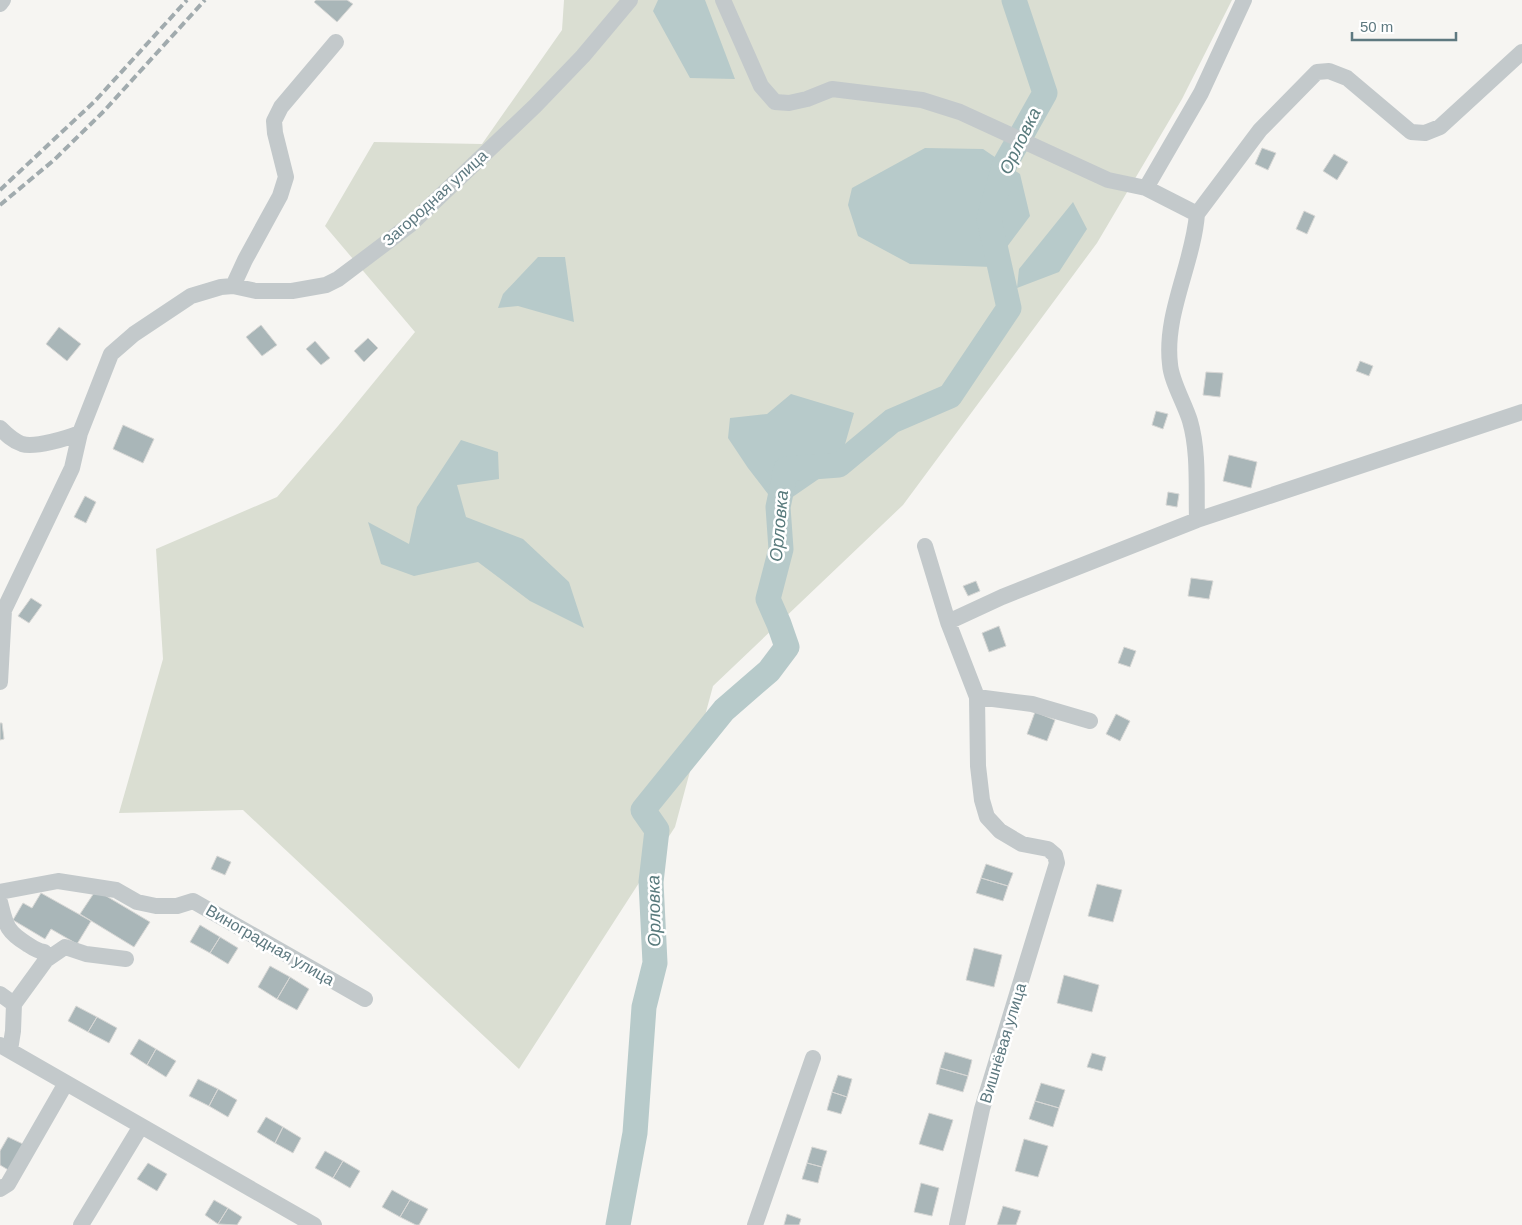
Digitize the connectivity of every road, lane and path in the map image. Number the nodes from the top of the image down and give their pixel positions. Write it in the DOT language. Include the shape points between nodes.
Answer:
graph roads {
  1 [pos="3,0"];
  2 [pos="630,0"];
  3 [pos="723,0"];
  4 [pos="1244,0"];
  5 [pos="0,4"];
  6 [pos="336,42"];
  7 [pos="1522,52"];
  8 [pos="1146,188"];
  9 [pos="1197,214"];
  10 [pos="233,286"];
  11 [pos="1522,412"];
  12 [pos="0,428"];
  13 [pos="80,433"];
  14 [pos="1197,520"];
  15 [pos="925,546"];
  16 [pos="948,622"];
  17 [pos="0,682"];
  18 [pos="976,696"];
  19 [pos="1090,721"];
  20 [pos="0,892"];
  21 [pos="0,902"];
  22 [pos="126,959"];
  23 [pos="46,960"];
  24 [pos="0,994"];
  25 [pos="365,998"];
  26 [pos="14,1004"];
  27 [pos="5,1047"];
  28 [pos="813,1058"];
  29 [pos="66,1083"];
  30 [pos="141,1126"];
  31 [pos="0,1189"];
  32 [pos="82,1225"];
  33 [pos="314,1225"];
  34 [pos="755,1225"];
  35 [pos="957,1225"];
  1 -- 5 [label="street"];
  2 -- 10 [label="street, Загородная улица" via="583,56 528,113 411,224 338,279 326,285 292,291 256,291"];
  3 -- 8 [label="street" via="761,86 775,102 807,99 832,89 922,100 960,112 1108,180"];
  4 -- 8 [label="street" via="1201,93"];
  6 -- 10 [label="street" via="281,107 274,121 286,177 280,196"];
  7 -- 9 [label="street" via="1440,127 1425,133 1412,132 1347,78 1329,71 1317,72 1260,130"];
  8 -- 9 [label="street"];
  9 -- 14 [label="street" via="1193,242 1170,329 1170,365 1190,423 1196,467"];
  10 -- 13 [label="street, Загородная улица" via="221,286 191,296 134,334 111,354"];
  11 -- 14 [label="street"];
  12 -- 13 [label="street" via="23,445 65,439"];
  13 -- 17 [label="street, Загородная улица" via="72,468 4,610"];
  14 -- 16 [label="street" via="1002,597"];
  15 -- 16 [label="street"];
  16 -- 18 [label="street"];
  18 -- 19 [label="street" via="1032,704"];
  18 -- 35 [label="street, Вишнёвая улица" via="978,766 987,817 1000,831 1022,844 1048,848 1058,863 982,1109"];
  20 -- 25 [label="street, Виноградная улица" via="58,880 116,890 137,902 156,906 176,906 193,901"];
  21 -- 23 [label="street" via="11,933 44,952"];
  22 -- 23 [label="street" via="86,954 65,947"];
  23 -- 26 [label="street"];
  24 -- 26 [label="street"];
  26 -- 27 [label="street" via="13,1031"];
  27 -- 29 [label="street"];
  28 -- 34 [label="street"];
  29 -- 30 [label="street"];
  29 -- 31 [label="street" via="8,1184"];
  30 -- 32 [label="street"];
  30 -- 33 [label="street"];
}
